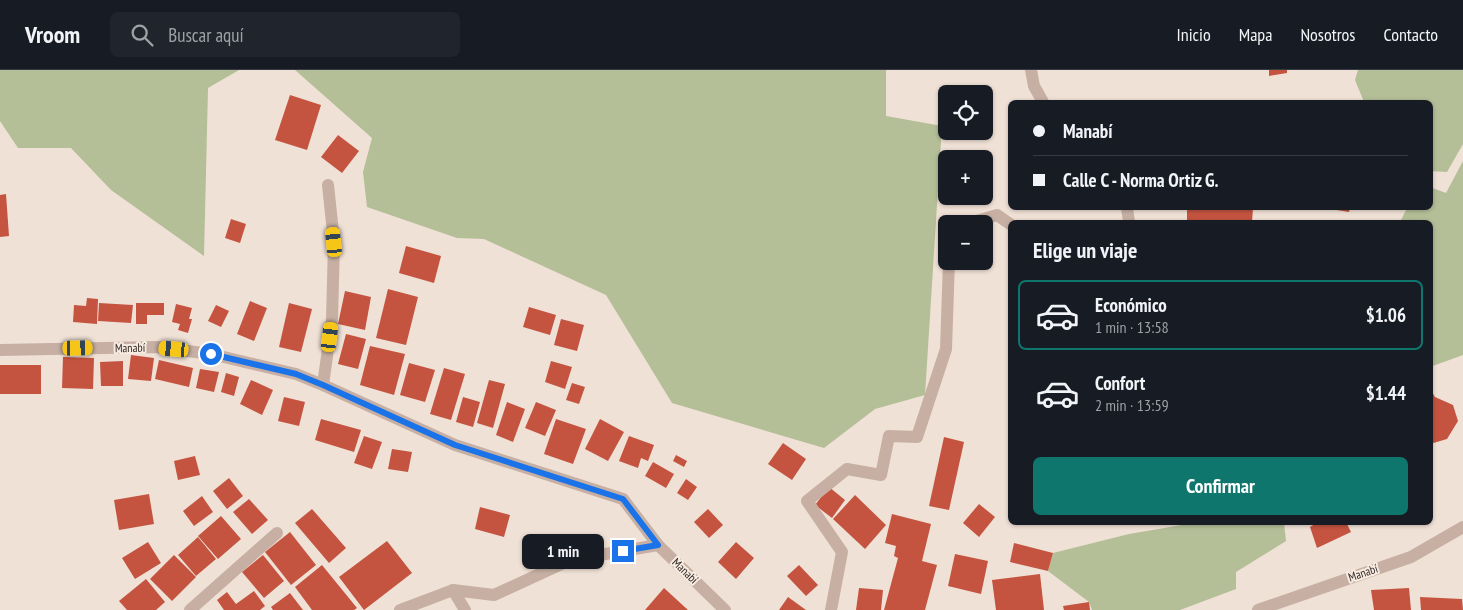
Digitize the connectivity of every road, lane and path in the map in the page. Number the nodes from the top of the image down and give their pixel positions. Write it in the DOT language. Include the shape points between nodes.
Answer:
graph roads {
  1 [pos="1031,70"];
  2 [pos="1043,100"];
  3 [pos="328,185"];
  4 [pos="993,216"];
  5 [pos="1008,223"];
  6 [pos="949,270"];
  7 [pos="0,350"];
  8 [pos="323,385"];
  9 [pos="1463,527"];
  10 [pos="277,533"];
  11 [pos="658,545"];
  12 [pos="453,590"];
  13 [pos="190,610"];
  14 [pos="401,610"];
  15 [pos="465,610"];
  16 [pos="725,610"];
  17 [pos="831,610"];
  18 [pos="1258,610"];
  1 -- 2 [label="street" via="1034,86"];
  3 -- 8 [label="street" via="334,242 332,320"];
  4 -- 5 [label="street" via="997,215"];
  6 -- 17 [label="street" via="946,350 917,437 889,436 881,475 847,470 807,501 842,552"];
  7 -- 8 [label="street, Manabí" via="156,347 232,358 296,374"];
  8 -- 11 [label="street, Manabí" via="455,445 623,499"];
  9 -- 18 [label="street, Manabí" via="1410,557"];
  10 -- 13 [label="street"];
  11 -- 12 [label="street" via="570,560 494,595"];
  11 -- 16 [label="street, Manabí"];
  12 -- 14 [label="street"];
  12 -- 15 [label="street"];
}
